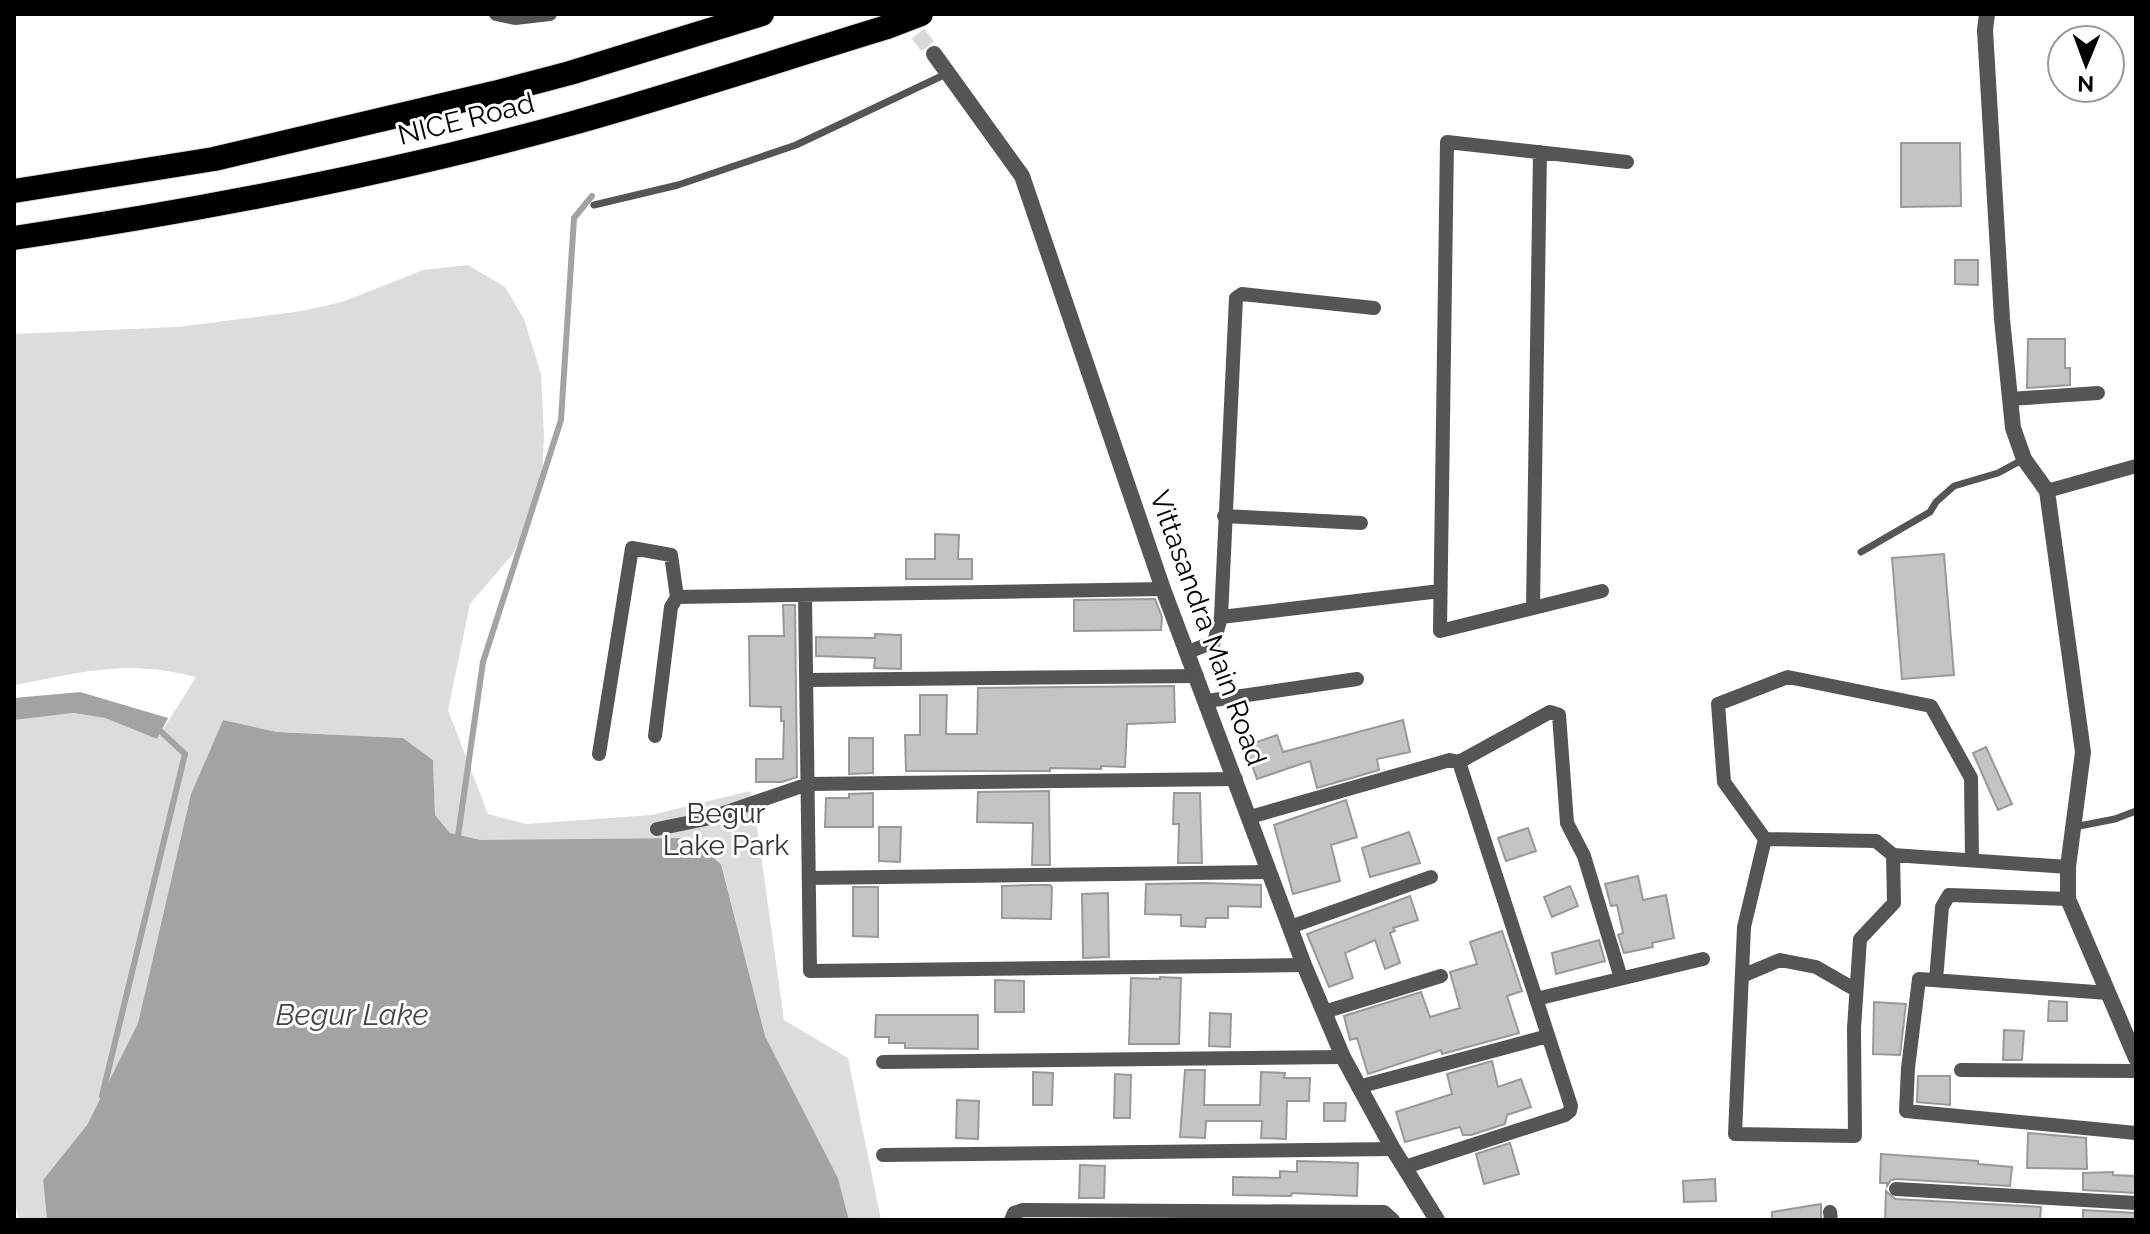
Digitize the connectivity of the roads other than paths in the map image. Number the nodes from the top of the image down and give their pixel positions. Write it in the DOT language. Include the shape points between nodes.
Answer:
graph roads {
  1 [pos="496,14"];
  2 [pos="550,14"];
  3 [pos="762,14"];
  4 [pos="921,14"];
  5 [pos="1987,14"];
  6 [pos="934,54"];
  7 [pos="948,73"];
  8 [pos="1540,152"];
  9 [pos="1627,162"];
  10 [pos="14,191"];
  11 [pos="594,205"];
  12 [pos="14,238"];
  13 [pos="1374,308"];
  14 [pos="2098,393"];
  15 [pos="2010,399"];
  16 [pos="2024,459"];
  17 [pos="2136,466"];
  18 [pos="2047,491"];
  19 [pos="1224,516"];
  20 [pos="1361,523"];
  21 [pos="1861,552"];
  22 [pos="1163,589"];
  23 [pos="1440,591"];
  24 [pos="1602,591"];
  25 [pos="805,595"];
  26 [pos="677,597"];
  27 [pos="1533,608"];
  28 [pos="1221,617"];
  29 [pos="1188,652"];
  30 [pos="1197,676"];
  31 [pos="1357,679"];
  32 [pos="806,680"];
  33 [pos="1207,701"];
  34 [pos="655,736"];
  35 [pos="599,754"];
  36 [pos="1459,762"];
  37 [pos="1236,779"];
  38 [pos="808,784"];
  39 [pos="2136,811"];
  40 [pos="1250,817"];
  41 [pos="2074,827"];
  42 [pos="657,829"];
  43 [pos="1765,839"];
  44 [pos="1893,855"];
  45 [pos="1972,859"];
  46 [pos="2068,867"];
  47 [pos="1269,872"];
  48 [pos="1431,877"];
  49 [pos="809,878"];
  50 [pos="2068,899"];
  51 [pos="1290,927"];
  52 [pos="1703,959"];
  53 [pos="1304,965"];
  54 [pos="1441,976"];
  55 [pos="1742,976"];
  56 [pos="1621,978"];
  57 [pos="1936,980"];
  58 [pos="1856,990"];
  59 [pos="2108,993"];
  60 [pos="1536,999"];
  61 [pos="1324,1012"];
  62 [pos="1548,1036"];
  63 [pos="1343,1057"];
  64 [pos="2136,1058"];
  65 [pos="883,1062"];
  66 [pos="1961,1070"];
  67 [pos="2136,1071"];
  68 [pos="1358,1087"];
  69 [pos="2136,1133"];
  70 [pos="1393,1149"];
  71 [pos="883,1155"];
  72 [pos="1405,1167"];
  73 [pos="1896,1189"];
  74 [pos="2136,1203"];
  75 [pos="1011,1220"];
  76 [pos="1393,1220"];
  77 [pos="1437,1220"];
  1 -- 2 [label="street"];
  3 -- 10 [label="highway, NICE Road" via="465,100 214,159"];
  4 -- 12 [label="highway, NICE Road, bridge" via="573,123 426,161 175,213"];
  5 -- 15 [label="street"];
  6 -- 7 [label="street, Vittasandra Main Road"];
  7 -- 11 [label="lane" via="796,145 678,185"];
  7 -- 22 [label="street, Vittasandra Main Road" via="1022,176"];
  8 -- 9 [label="street"];
  8 -- 23 [label="street" via="1447,142"];
  8 -- 27 [label="street"];
  13 -- 19 [label="street" via="1242,294 1236,298"];
  14 -- 15 [label="street"];
  15 -- 16 [label="street"];
  16 -- 18 [label="street"];
  16 -- 21 [label="lane" via="1954,486 1930,512"];
  17 -- 18 [label="street"];
  18 -- 41 [label="street" via="2083,752"];
  19 -- 20 [label="street"];
  19 -- 28 [label="street"];
  22 -- 25 [label="street"];
  22 -- 29 [label="street, Vittasandra Main Road"];
  23 -- 27 [label="street" via="1440,631"];
  23 -- 28 [label="street"];
  24 -- 27 [label="street"];
  25 -- 26 [label="street"];
  25 -- 32 [label="street"];
  26 -- 34 [label="street" via="671,607"];
  26 -- 35 [label="street" via="671,555 632,548"];
  28 -- 29 [label="street" via="1214,642"];
  29 -- 30 [label="street, Vittasandra Main Road"];
  30 -- 32 [label="street"];
  30 -- 33 [label="street, Vittasandra Main Road"];
  31 -- 33 [label="street"];
  32 -- 38 [label="street"];
  33 -- 37 [label="street, Vittasandra Main Road"];
  36 -- 40 [label="street" via="1450,760"];
  36 -- 56 [label="street" via="1550,712 1559,715 1567,823 1584,856"];
  36 -- 60 [label="street"];
  37 -- 38 [label="street"];
  37 -- 40 [label="street, Vittasandra Main Road"];
  38 -- 42 [label="street" via="706,819"];
  38 -- 49 [label="street"];
  39 -- 41 [label="lane"];
  40 -- 47 [label="street, Vittasandra Main Road"];
  41 -- 46 [label="street"];
  43 -- 44 [label="street" via="1876,841"];
  43 -- 45 [label="street" via="1724,782 1718,704 1788,677 1931,706 1971,778"];
  43 -- 55 [label="street" via="1744,927"];
  44 -- 45 [label="street"];
  44 -- 58 [label="street" via="1894,903 1860,939"];
  45 -- 46 [label="street"];
  46 -- 50 [label="street"];
  47 -- 49 [label="street"];
  47 -- 51 [label="street, Vittasandra Main Road"];
  48 -- 51 [label="street"];
  49 -- 53 [label="street" via="810,971"];
  50 -- 57 [label="street" via="1949,895 1942,907"];
  50 -- 59 [label="street"];
  51 -- 53 [label="street, Vittasandra Main Road"];
  52 -- 56 [label="street"];
  53 -- 61 [label="street, Vittasandra Main Road"];
  54 -- 61 [label="street"];
  55 -- 58 [label="street" via="1780,960 1816,967"];
  55 -- 58 [label="street" via="1735,1134 1855,1136"];
  56 -- 60 [label="street"];
  57 -- 59 [label="street"];
  57 -- 69 [label="street" via="1919,979 1906,1111"];
  59 -- 64 [label="street"];
  60 -- 62 [label="street"];
  61 -- 63 [label="street, Vittasandra Main Road"];
  62 -- 68 [label="street"];
  62 -- 72 [label="street" via="1570,1111"];
  63 -- 65 [label="street"];
  63 -- 68 [label="street, Vittasandra Main Road"];
  66 -- 67 [label="street"];
  68 -- 70 [label="street, Vittasandra Main Road"];
  70 -- 71 [label="street"];
  70 -- 72 [label="street, Vittasandra Main Road"];
  72 -- 77 [label="street, Vittasandra Main Road"];
  73 -- 74 [label="street"];
  75 -- 76 [label="street" via="1023,1210 1384,1212"];
}
